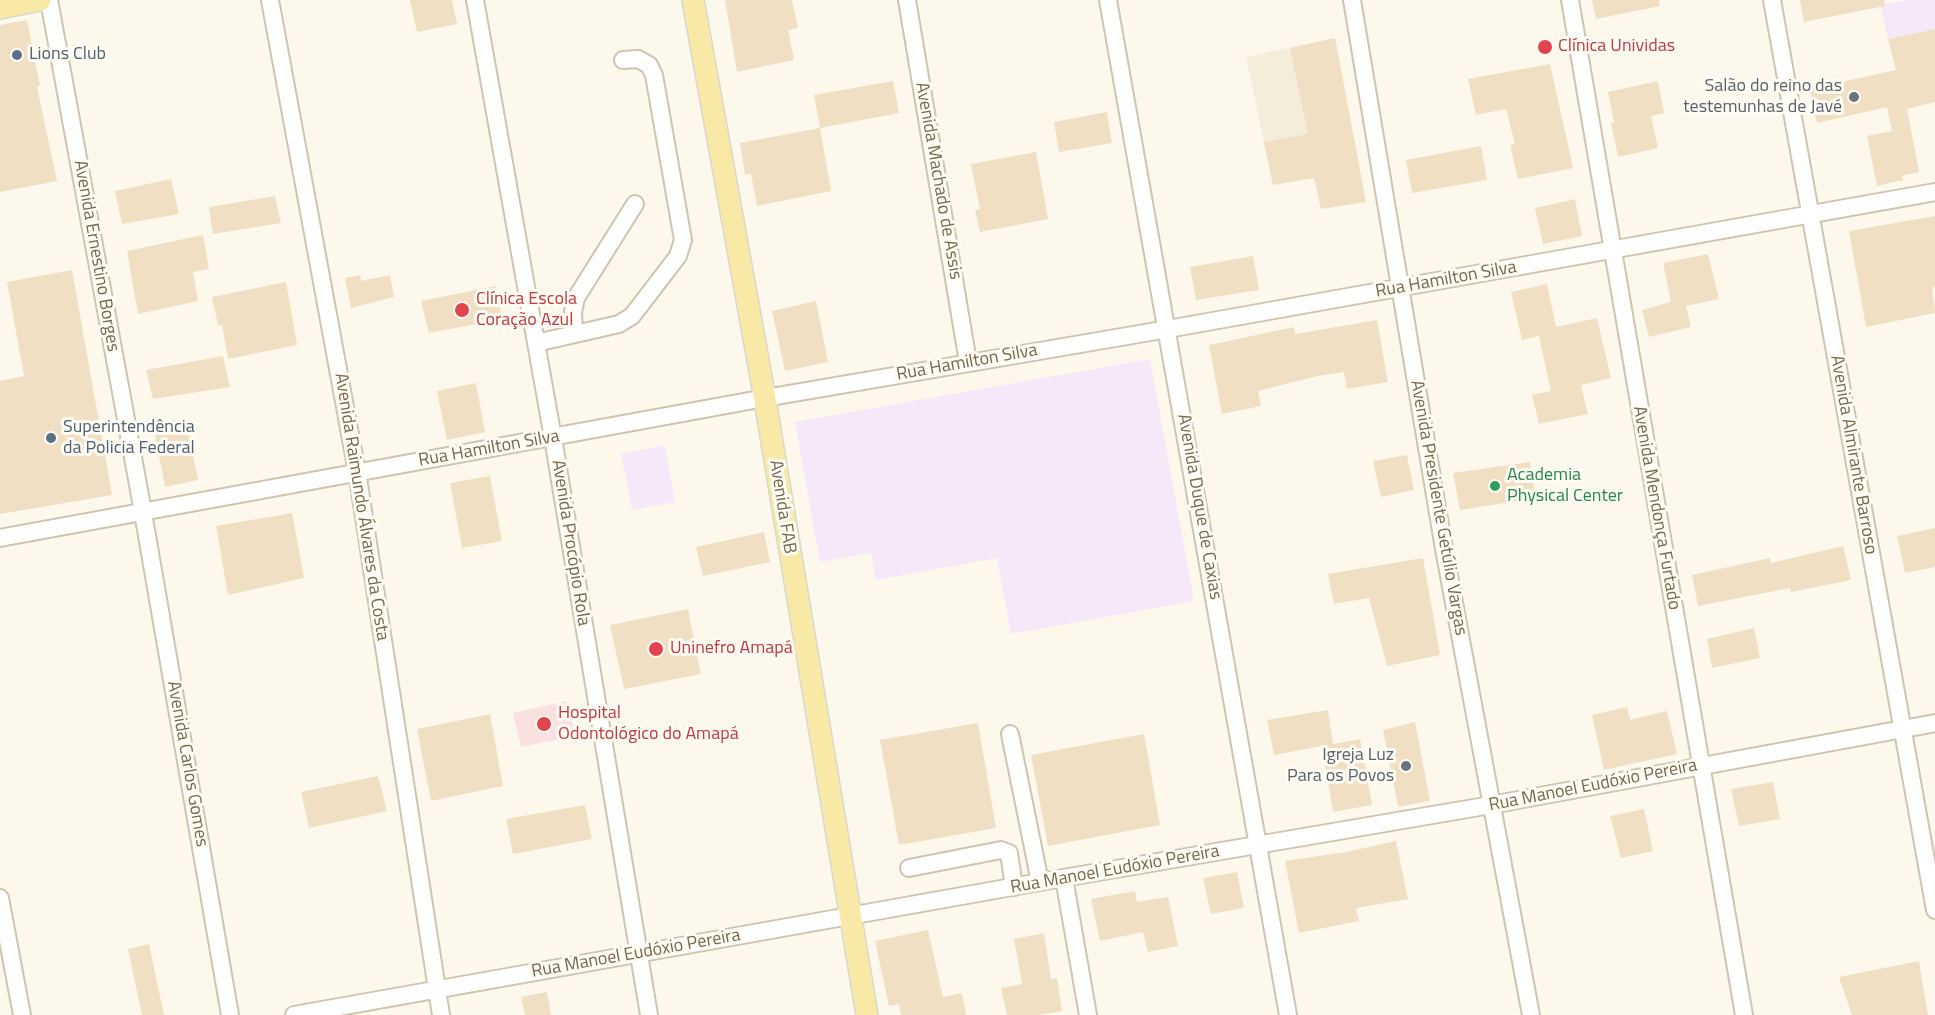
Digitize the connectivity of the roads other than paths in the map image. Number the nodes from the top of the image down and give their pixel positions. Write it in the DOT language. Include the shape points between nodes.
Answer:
graph roads {
  1 [pos="40,0"];
  2 [pos="49,0"];
  3 [pos="270,0"];
  4 [pos="475,0"];
  5 [pos="693,0"];
  6 [pos="907,0"];
  7 [pos="1108,0"];
  8 [pos="1352,0"];
  9 [pos="1570,0"];
  10 [pos="1772,0"];
  11 [pos="0,8"];
  12 [pos="624,60"];
  13 [pos="1935,192"];
  14 [pos="635,204"];
  15 [pos="1811,214"];
  16 [pos="1612,249"];
  17 [pos="1400,288"];
  18 [pos="1168,330"];
  19 [pos="574,333"];
  20 [pos="536,343"];
  21 [pos="968,362"];
  22 [pos="765,398"];
  23 [pos="553,438"];
  24 [pos="357,472"];
  25 [pos="143,512"];
  26 [pos="0,538"];
  27 [pos="1935,723"];
  28 [pos="1902,728"];
  29 [pos="1010,734"];
  30 [pos="1700,765"];
  31 [pos="1491,805"];
  32 [pos="1258,846"];
  33 [pos="909,868"];
  34 [pos="1064,878"];
  35 [pos="1040,882"];
  36 [pos="1014,886"];
  37 [pos="0,898"];
  38 [pos="1935,910"];
  39 [pos="850,916"];
  40 [pos="638,954"];
  41 [pos="436,990"];
  42 [pos="22,1015"];
  43 [pos="230,1015"];
  44 [pos="294,1015"];
  45 [pos="441,1015"];
  46 [pos="649,1015"];
  47 [pos="867,1015"];
  48 [pos="1088,1015"];
  49 [pos="1288,1015"];
  50 [pos="1531,1015"];
  51 [pos="1744,1015"];
  1 -- 11 [label="main road"];
  2 -- 25 [label="street, Avenida Ernestino Borges"];
  3 -- 24 [label="street, Avenida Raimundo Álvares da Costa"];
  4 -- 20 [label="street, Avenida Procópio Rola"];
  5 -- 22 [label="main road, Avenida FAB"];
  6 -- 21 [label="street, Avenida Machado de Assis"];
  7 -- 18 [label="street, Avenida Duque de Caxias"];
  8 -- 17 [label="street, Avenida Presidente Getúlio Vargas"];
  9 -- 16 [label="street, Avenida Mendonça Furtado"];
  10 -- 15 [label="street, Avenida Almirante Barroso"];
  12 -- 19 [label="street" via="638,59 649,64 654,75 683,240 678,256 632,316 620,324"];
  13 -- 15 [label="street, Rua Hamilton Silva"];
  14 -- 19 [label="street" via="576,298"];
  15 -- 16 [label="street, Rua Hamilton Silva"];
  15 -- 28 [label="street, Avenida Almirante Barroso"];
  16 -- 17 [label="street, Rua Hamilton Silva"];
  16 -- 30 [label="street, Avenida Mendonça Furtado"];
  17 -- 18 [label="street, Rua Hamilton Silva"];
  17 -- 31 [label="street, Avenida Presidente Getúlio Vargas"];
  18 -- 21 [label="street, Rua Hamilton Silva"];
  18 -- 32 [label="street, Avenida Duque de Caxias"];
  19 -- 20 [label="street"];
  20 -- 23 [label="street, Avenida Procópio Rola"];
  21 -- 22 [label="street, Rua Hamilton Silva"];
  22 -- 23 [label="street, Rua Hamilton Silva"];
  22 -- 39 [label="main road, Avenida FAB"];
  23 -- 24 [label="street, Rua Hamilton Silva"];
  23 -- 40 [label="street, Avenida Procópio Rola"];
  24 -- 25 [label="street, Rua Hamilton Silva"];
  24 -- 41 [label="street, Avenida Raimundo Álvares da Costa"];
  25 -- 26 [label="street, Rua Hamilton Silva"];
  25 -- 43 [label="street, Avenida Carlos Gomes"];
  27 -- 28 [label="street, Rua Manoel Eudóxio Pereira"];
  28 -- 30 [label="street, Rua Manoel Eudóxio Pereira"];
  28 -- 38 [label="street, Avenida Almirante Barroso"];
  29 -- 35 [label="street"];
  30 -- 31 [label="street, Rua Manoel Eudóxio Pereira"];
  30 -- 51 [label="street, Avenida Mendonça Furtado"];
  31 -- 32 [label="street, Rua Manoel Eudóxio Pereira"];
  31 -- 50 [label="street, Avenida Presidente Getúlio Vargas"];
  32 -- 34 [label="street, Rua Manoel Eudóxio Pereira"];
  32 -- 49 [label="street, Avenida Duque de Caxias"];
  33 -- 36 [label="street" via="1001,850 1009,854"];
  34 -- 35 [label="street, Rua Manoel Eudóxio Pereira"];
  34 -- 48 [label="street"];
  35 -- 36 [label="street, Rua Manoel Eudóxio Pereira"];
  36 -- 39 [label="street, Rua Manoel Eudóxio Pereira"];
  37 -- 42 [label="street"];
  39 -- 40 [label="street, Rua Manoel Eudóxio Pereira"];
  39 -- 47 [label="main road, Avenida FAB"];
  40 -- 41 [label="street, Rua Manoel Eudóxio Pereira"];
  40 -- 46 [label="street, Avenida Procópio Rola"];
  41 -- 44 [label="street, Rua Manoel Eudóxio Pereira"];
  41 -- 45 [label="street, Avenida Raimundo Álvares da Costa"];
}
